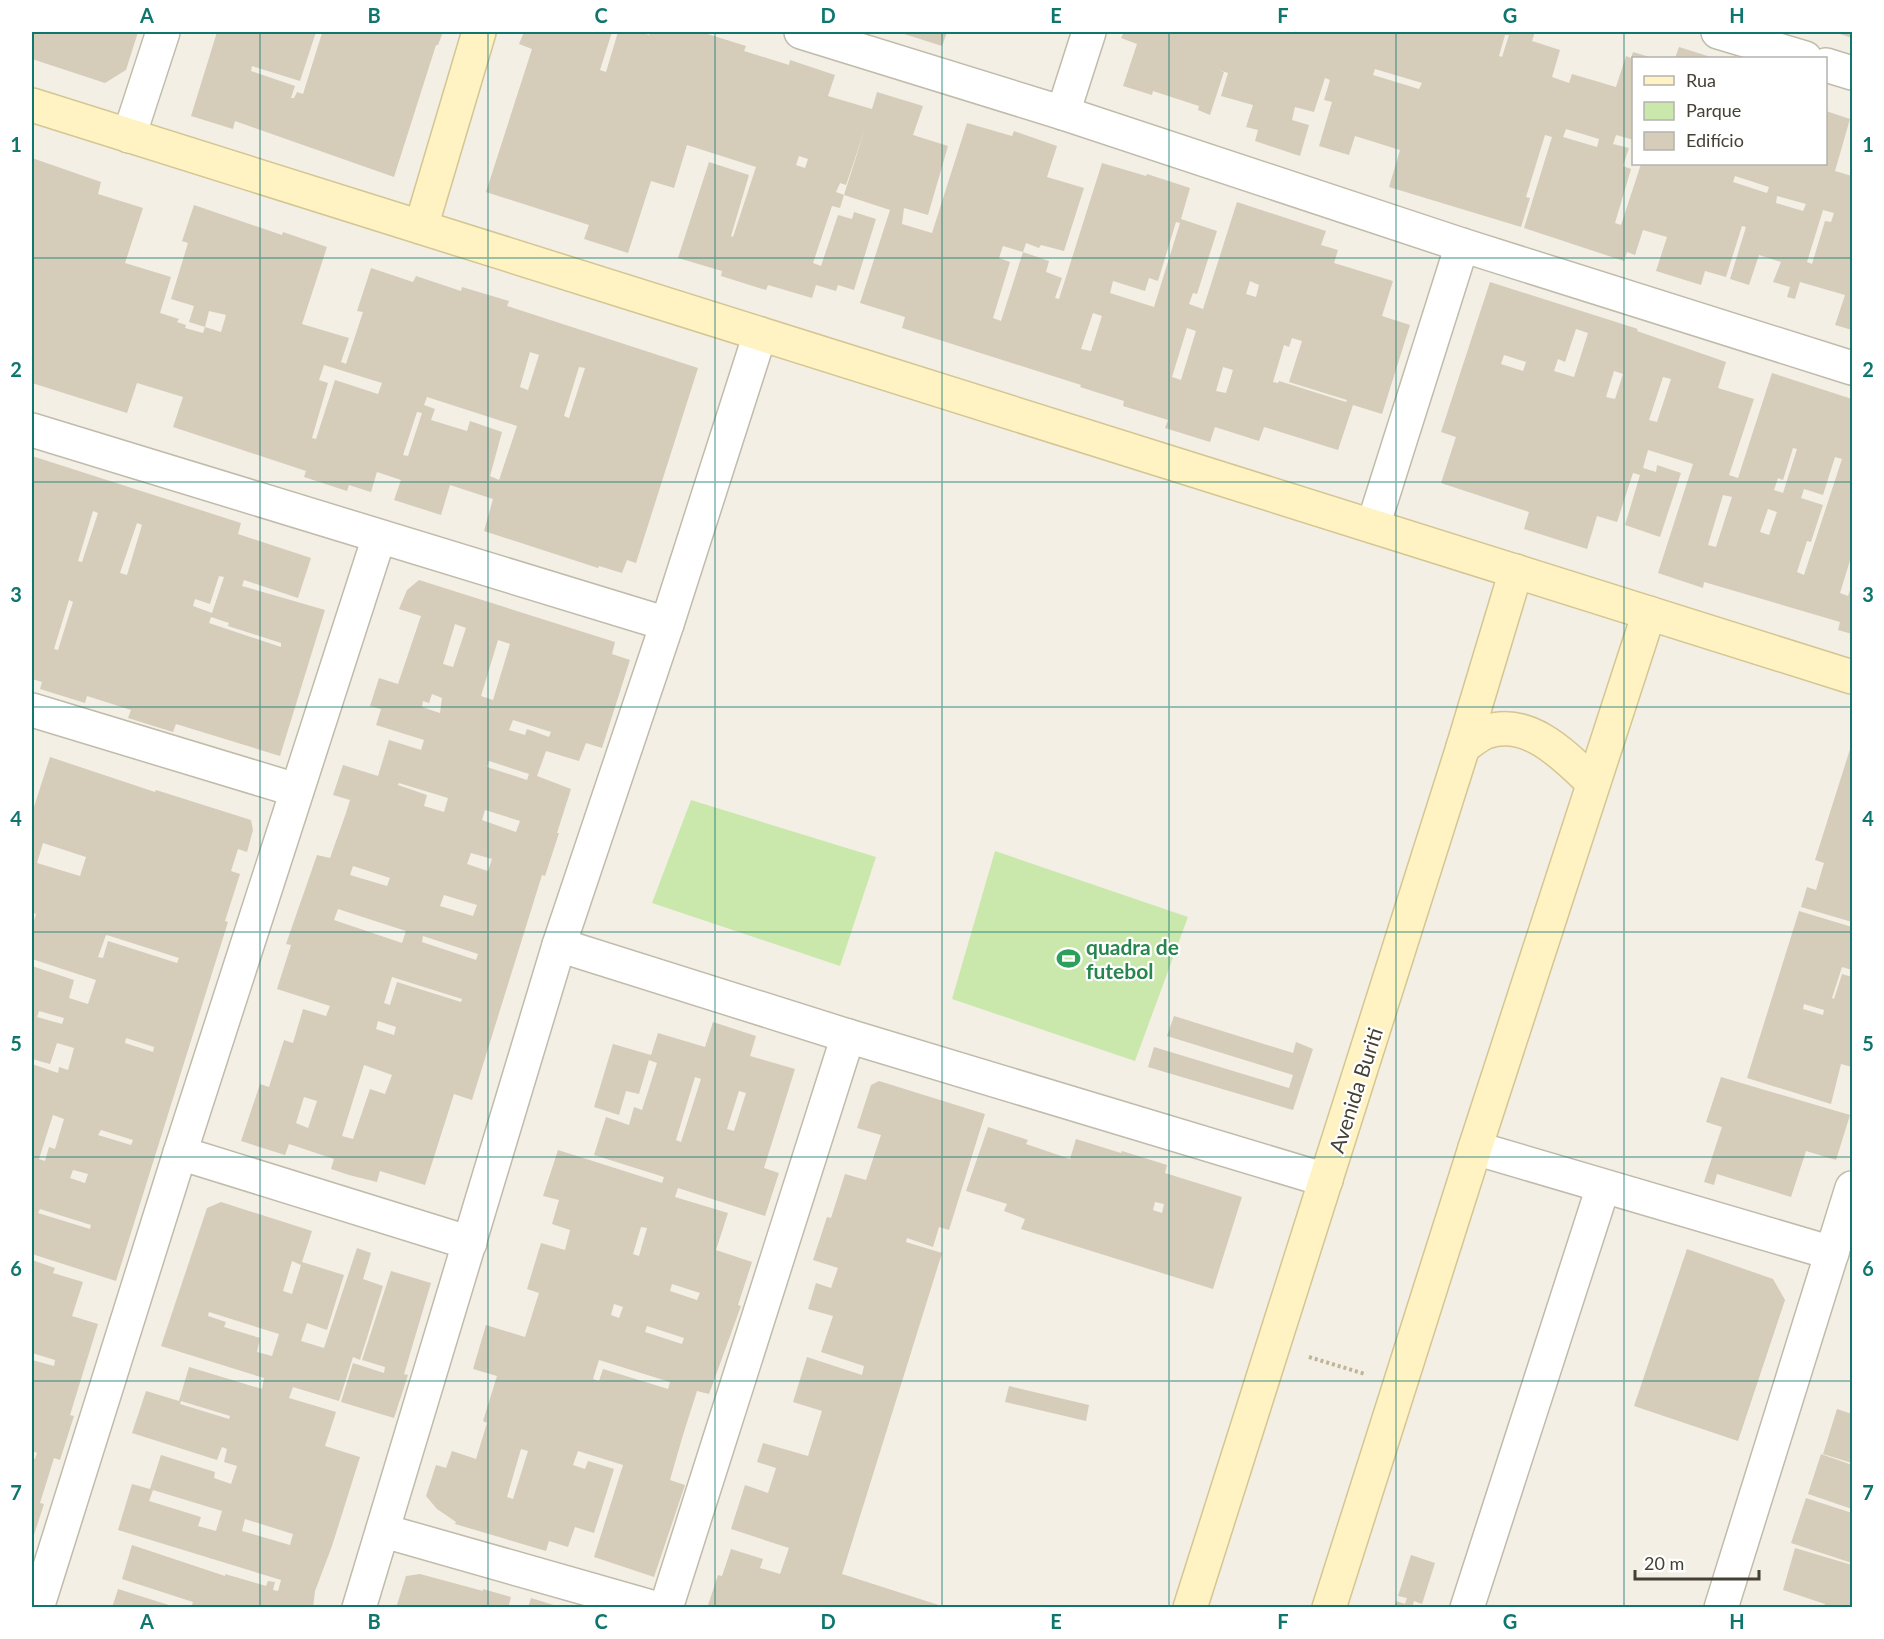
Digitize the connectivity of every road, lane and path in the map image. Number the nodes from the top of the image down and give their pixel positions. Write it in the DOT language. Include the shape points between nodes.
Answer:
graph roads {
  1 [pos="163,32"];
  2 [pos="479,32"];
  3 [pos="801,32"];
  4 [pos="1089,32"];
  5 [pos="1718,32"];
  6 [pos="1802,57"];
  7 [pos="1827,65"];
  8 [pos="1852,73"];
  9 [pos="32,105"];
  10 [pos="1063,113"];
  11 [pos="129,136"];
  12 [pos="421,227"];
  13 [pos="1462,245"];
  14 [pos="760,334"];
  15 [pos="1852,368"];
  16 [pos="32,429"];
  17 [pos="1373,526"];
  18 [pos="379,537"];
  19 [pos="1516,571"];
  20 [pos="1649,613"];
  21 [pos="667,624"];
  22 [pos="1852,677"];
  23 [pos="32,710"];
  24 [pos="1463,747"];
  25 [pos="1593,783"];
  26 [pos="296,790"];
  27 [pos="559,945"];
  28 [pos="848,1036"];
  29 [pos="1475,1148"];
  30 [pos="180,1153"];
  31 [pos="1326,1179"];
  32 [pos="1603,1187"];
  33 [pos="1852,1188"];
  34 [pos="470,1243"];
  35 [pos="1832,1253"];
  36 [pos="1273,1346"];
  37 [pos="1400,1385"];
  38 [pos="384,1531"];
  39 [pos="38,1608"];
  40 [pos="359,1608"];
  41 [pos="655,1608"];
  42 [pos="666,1608"];
  43 [pos="1190,1608"];
  44 [pos="1329,1608"];
  45 [pos="1467,1608"];
  46 [pos="1721,1608"];
  1 -- 11 [label="street"];
  2 -- 12 [label="street"];
  3 -- 10 [label="street"];
  4 -- 10 [label="street"];
  5 -- 6 [label="street"];
  7 -- 8 [label="street"];
  9 -- 11 [label="street"];
  10 -- 13 [label="street"];
  11 -- 12 [label="street"];
  12 -- 14 [label="street"];
  13 -- 15 [label="street"];
  13 -- 17 [label="street"];
  14 -- 17 [label="street"];
  14 -- 21 [label="street"];
  16 -- 18 [label="street"];
  17 -- 19 [label="street"];
  18 -- 21 [label="street"];
  18 -- 26 [label="street"];
  19 -- 20 [label="street"];
  19 -- 24 [label="street, Avenida Buriti"];
  20 -- 22 [label="street"];
  20 -- 25 [label="street"];
  21 -- 27 [label="street"];
  23 -- 26 [label="street"];
  24 -- 25 [label="street" via="1485,732 1524,732 1548,742"];
  24 -- 31 [label="street, Avenida Buriti"];
  25 -- 29 [label="street"];
  26 -- 30 [label="street"];
  27 -- 28 [label="street"];
  27 -- 34 [label="street"];
  28 -- 31 [label="street"];
  28 -- 42 [label="street"];
  29 -- 32 [label="street"];
  29 -- 37 [label="street"];
  30 -- 34 [label="street"];
  30 -- 39 [label="street"];
  31 -- 36 [label="street, Avenida Buriti"];
  32 -- 35 [label="street"];
  32 -- 45 [label="street"];
  33 -- 35 [label="street"];
  34 -- 38 [label="street"];
  35 -- 46 [label="street"];
  36 -- 37 [label="path"];
  36 -- 43 [label="street, Avenida Buriti"];
  37 -- 44 [label="street"];
  38 -- 40 [label="street"];
  38 -- 41 [label="street"];
}
